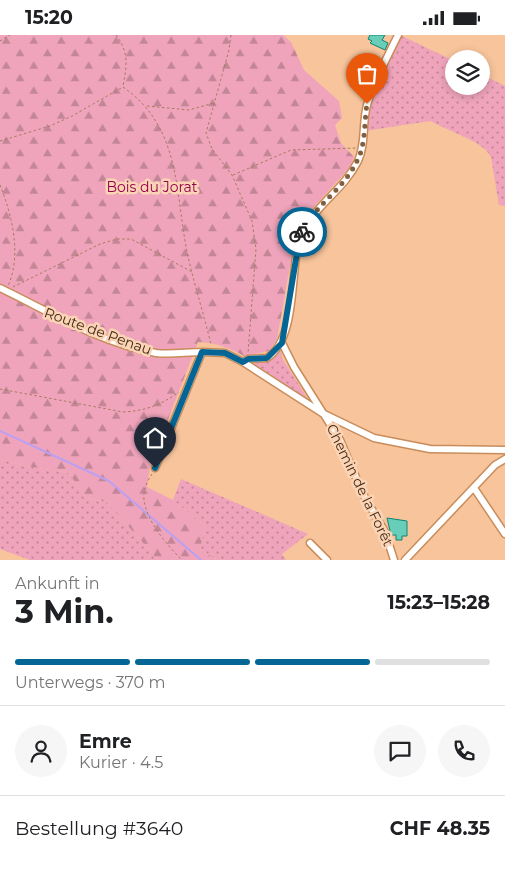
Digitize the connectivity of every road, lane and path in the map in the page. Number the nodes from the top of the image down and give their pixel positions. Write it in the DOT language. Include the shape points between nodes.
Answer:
graph roads {
  1 [pos="10,35"];
  2 [pos="116,35"];
  3 [pos="231,35"];
  4 [pos="398,35"];
  5 [pos="0,41"];
  6 [pos="123,87"];
  7 [pos="215,103"];
  8 [pos="146,106"];
  9 [pos="0,141"];
  10 [pos="362,148"];
  11 [pos="232,175"];
  12 [pos="0,185"];
  13 [pos="192,272"];
  14 [pos="3,290"];
  15 [pos="282,343"];
  16 [pos="212,351"];
  17 [pos="202,352"];
  18 [pos="246,360"];
  19 [pos="188,385"];
  20 [pos="0,389"];
  21 [pos="322,413"];
  22 [pos="505,450"];
  23 [pos="505,459"];
  24 [pos="155,468"];
  25 [pos="474,488"];
  26 [pos="505,534"];
  27 [pos="310,543"];
  28 [pos="182,560"];
  29 [pos="327,560"];
  30 [pos="394,560"];
  31 [pos="404,560"];
  1 -- 5 [label="path"];
  2 -- 6 [label="path" via="126,51"];
  3 -- 7 [label="path"];
  4 -- 10 [label="street" via="367,104"];
  6 -- 8 [label="path"];
  6 -- 9 [label="path" via="50,126"];
  7 -- 8 [label="path" via="189,110"];
  7 -- 11 [label="path" via="206,128 207,139"];
  8 -- 13 [label="path" via="171,157"];
  10 -- 11 [label="path" via="291,150"];
  10 -- 15 [label="street" via="352,170 314,212 303,231"];
  11 -- 18 [label="path" via="248,207 256,249"];
  12 -- 14 [label="path" via="8,204 14,236 13,276"];
  13 -- 14 [label="path" via="131,239 117,239"];
  13 -- 16 [label="path"];
  14 -- 17 [label="street, Route de Penau" via="62,320 138,349 158,353"];
  15 -- 18 [label="street" via="267,358"];
  15 -- 21 [label="street, Chemin de la Forêt"];
  16 -- 17 [label="street, Route de Penau"];
  16 -- 18 [label="street, Route de Penau"];
  17 -- 19 [label="street"];
  18 -- 21 [label="street, Route de Penau"];
  19 -- 20 [label="path" via="162,403 142,411 122,412"];
  19 -- 24 [label="street"];
  21 -- 22 [label="street, Route de Penau" via="358,432 392,443 446,450"];
  21 -- 30 [label="street, Chemin de la Forêt" via="340,440 363,494 385,532"];
  23 -- 25 [label="street"];
  24 -- 28 [label="path" via="146,483 144,500 152,521"];
  25 -- 26 [label="street"];
  25 -- 31 [label="street"];
  27 -- 29 [label="street"];
}
